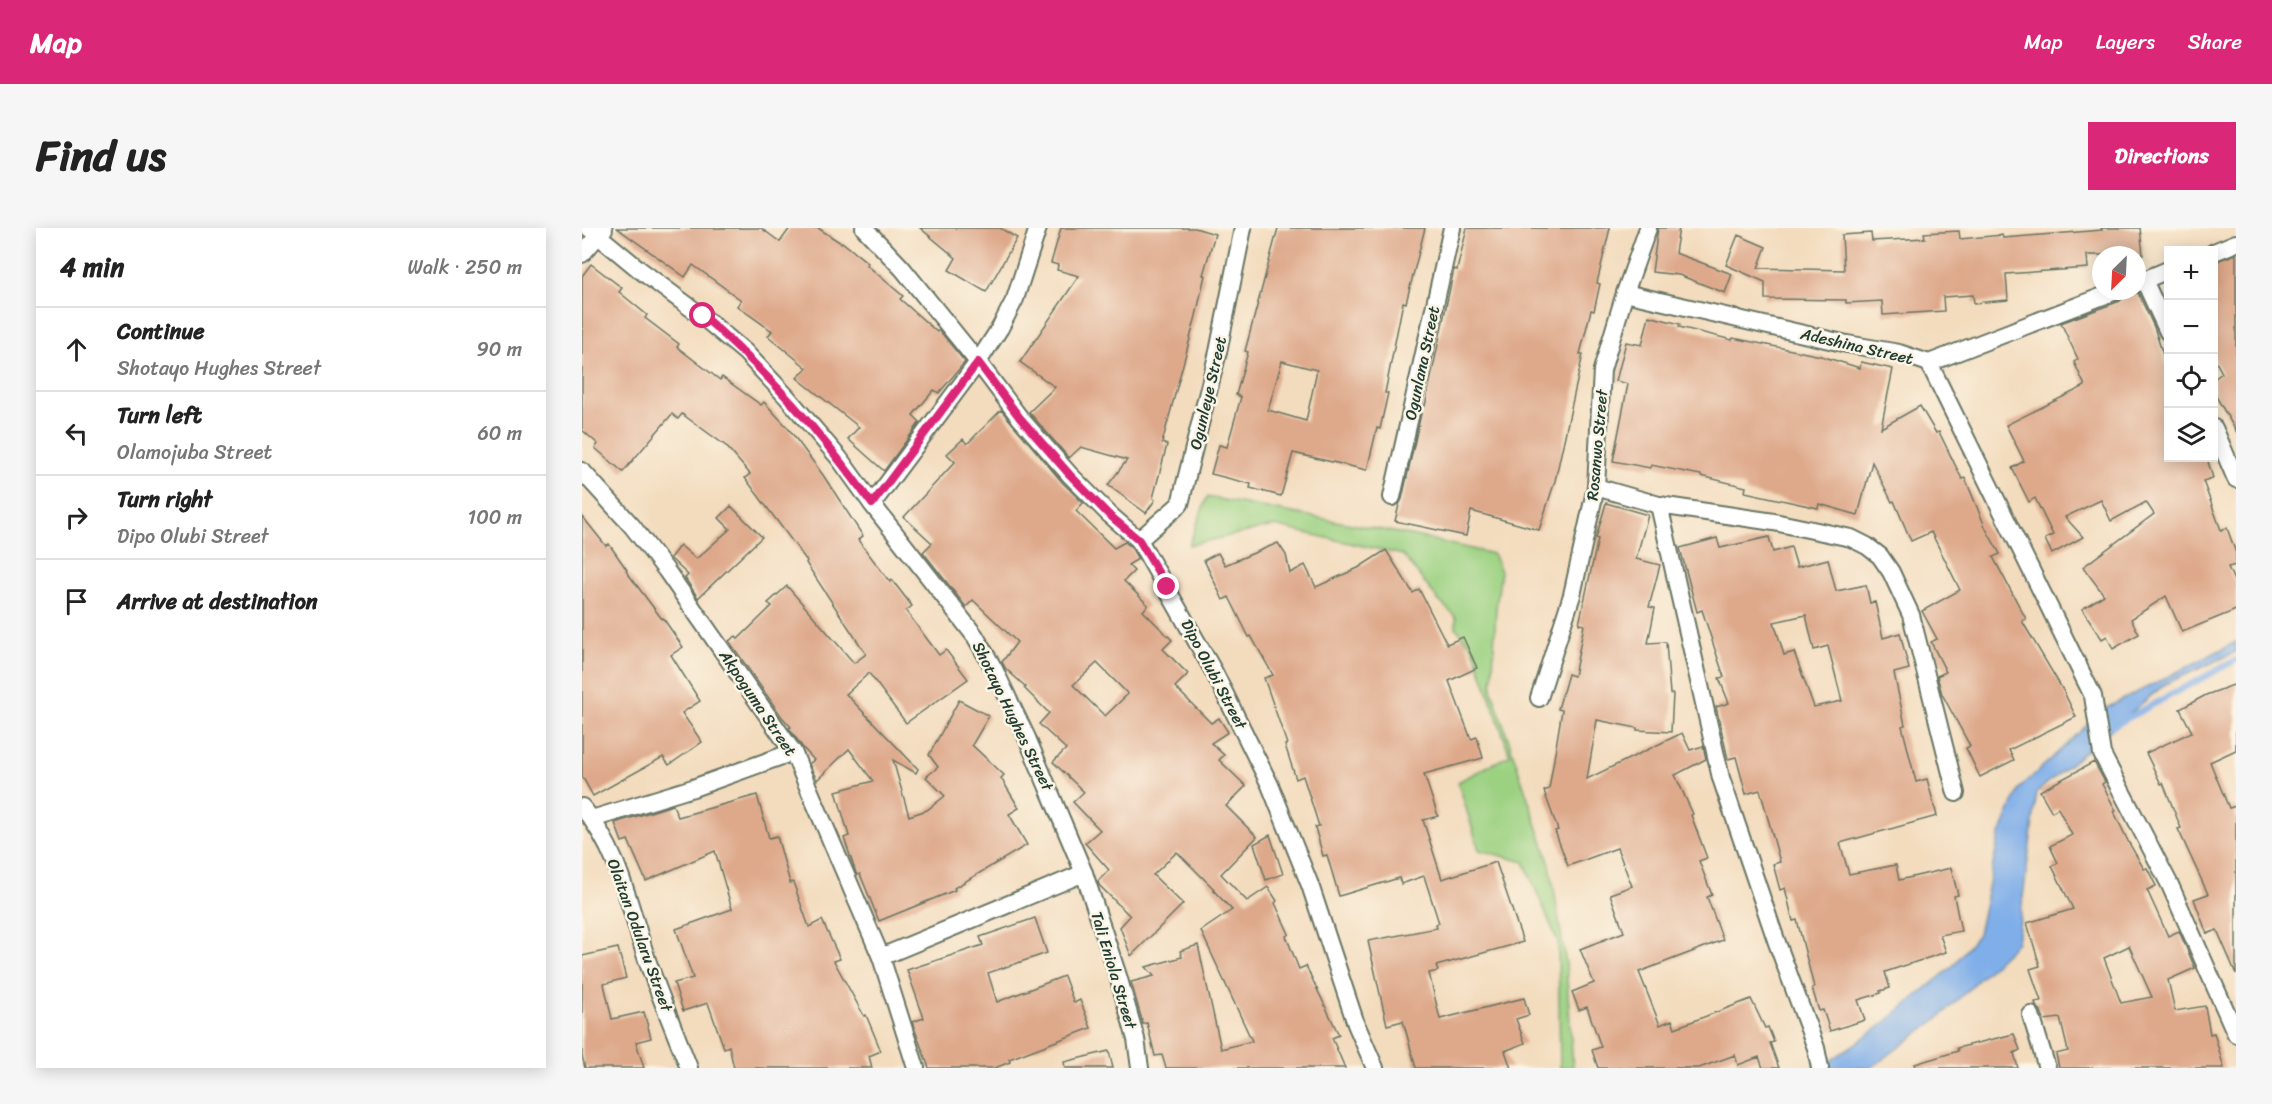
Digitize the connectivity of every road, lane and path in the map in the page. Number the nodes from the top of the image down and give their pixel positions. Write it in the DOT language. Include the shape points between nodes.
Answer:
graph roads {
  1 [pos="864,228"];
  2 [pos="1038,228"];
  3 [pos="1243,228"];
  4 [pos="1452,228"];
  5 [pos="1648,228"];
  6 [pos="598,230"];
  7 [pos="2236,243"];
  8 [pos="2218,250"];
  9 [pos="582,254"];
  10 [pos="2164,272"];
  11 [pos="2146,280"];
  12 [pos="2146,291"];
  13 [pos="1625,294"];
  14 [pos="2093,300"];
  15 [pos="2164,323"];
  16 [pos="978,362"];
  17 [pos="1929,363"];
  18 [pos="2218,437"];
  19 [pos="582,471"];
  20 [pos="2236,479"];
  21 [pos="1596,487"];
  22 [pos="1392,497"];
  23 [pos="872,504"];
  24 [pos="1659,505"];
  25 [pos="1139,540"];
  26 [pos="1539,698"];
  27 [pos="793,752"];
  28 [pos="1956,793"];
  29 [pos="587,813"];
  30 [pos="1084,873"];
  31 [pos="880,957"];
  32 [pos="2031,1015"];
  33 [pos="2236,1034"];
  34 [pos="689,1068"];
  35 [pos="916,1068"];
  36 [pos="1140,1068"];
  37 [pos="1375,1068"];
  38 [pos="1820,1068"];
  39 [pos="2047,1068"];
  1 -- 16 [label="street, Dipo Olubi Street" via="902,268"];
  2 -- 16 [label="street" via="1015,299"];
  3 -- 25 [label="street, Ogunleye Street" via="1218,352 1180,504"];
  4 -- 22 [label="street, Ogunlana Street"];
  5 -- 13 [label="street, Rosanwo Street"];
  6 -- 9 [label="street"];
  6 -- 23 [label="street, Shotayo Hughes Street" via="640,270 745,352 839,458"];
  7 -- 8 [label="street"];
  10 -- 11 [label="street"];
  12 -- 15 [label="street"];
  13 -- 17 [label="street, Adeshina Street" via="1899,353"];
  13 -- 21 [label="street, Rosanwo Street" via="1602,370"];
  14 -- 17 [label="street, Adeshina Street"];
  16 -- 23 [label="street"];
  16 -- 25 [label="street, Dipo Olubi Street" via="1070,475"];
  17 -- 33 [label="street" via="2093,696 2102,754 2170,885"];
  18 -- 20 [label="street"];
  19 -- 27 [label="street, Akpoguma Street" via="666,570"];
  21 -- 24 [label="street"];
  21 -- 26 [label="street, Rosanwo Street" via="1572,595"];
  23 -- 30 [label="street, Shotayo Hughes Street" via="975,636 994,669"];
  24 -- 28 [label="street" via="1851,538 1880,556 1911,615"];
  24 -- 38 [label="street" via="1721,778"];
  25 -- 37 [label="street, Dipo Olubi Street" via="1214,672 1270,785"];
  27 -- 29 [label="street" via="693,788"];
  27 -- 31 [label="street, Akpoguma Street"];
  29 -- 34 [label="street, Olaitan Odularu Street" via="618,869"];
  30 -- 31 [label="street"];
  30 -- 36 [label="street, Tali Eniola Street" via="1118,976"];
  31 -- 35 [label="street, Akpoguma Street"];
  32 -- 39 [label="street"];
}
